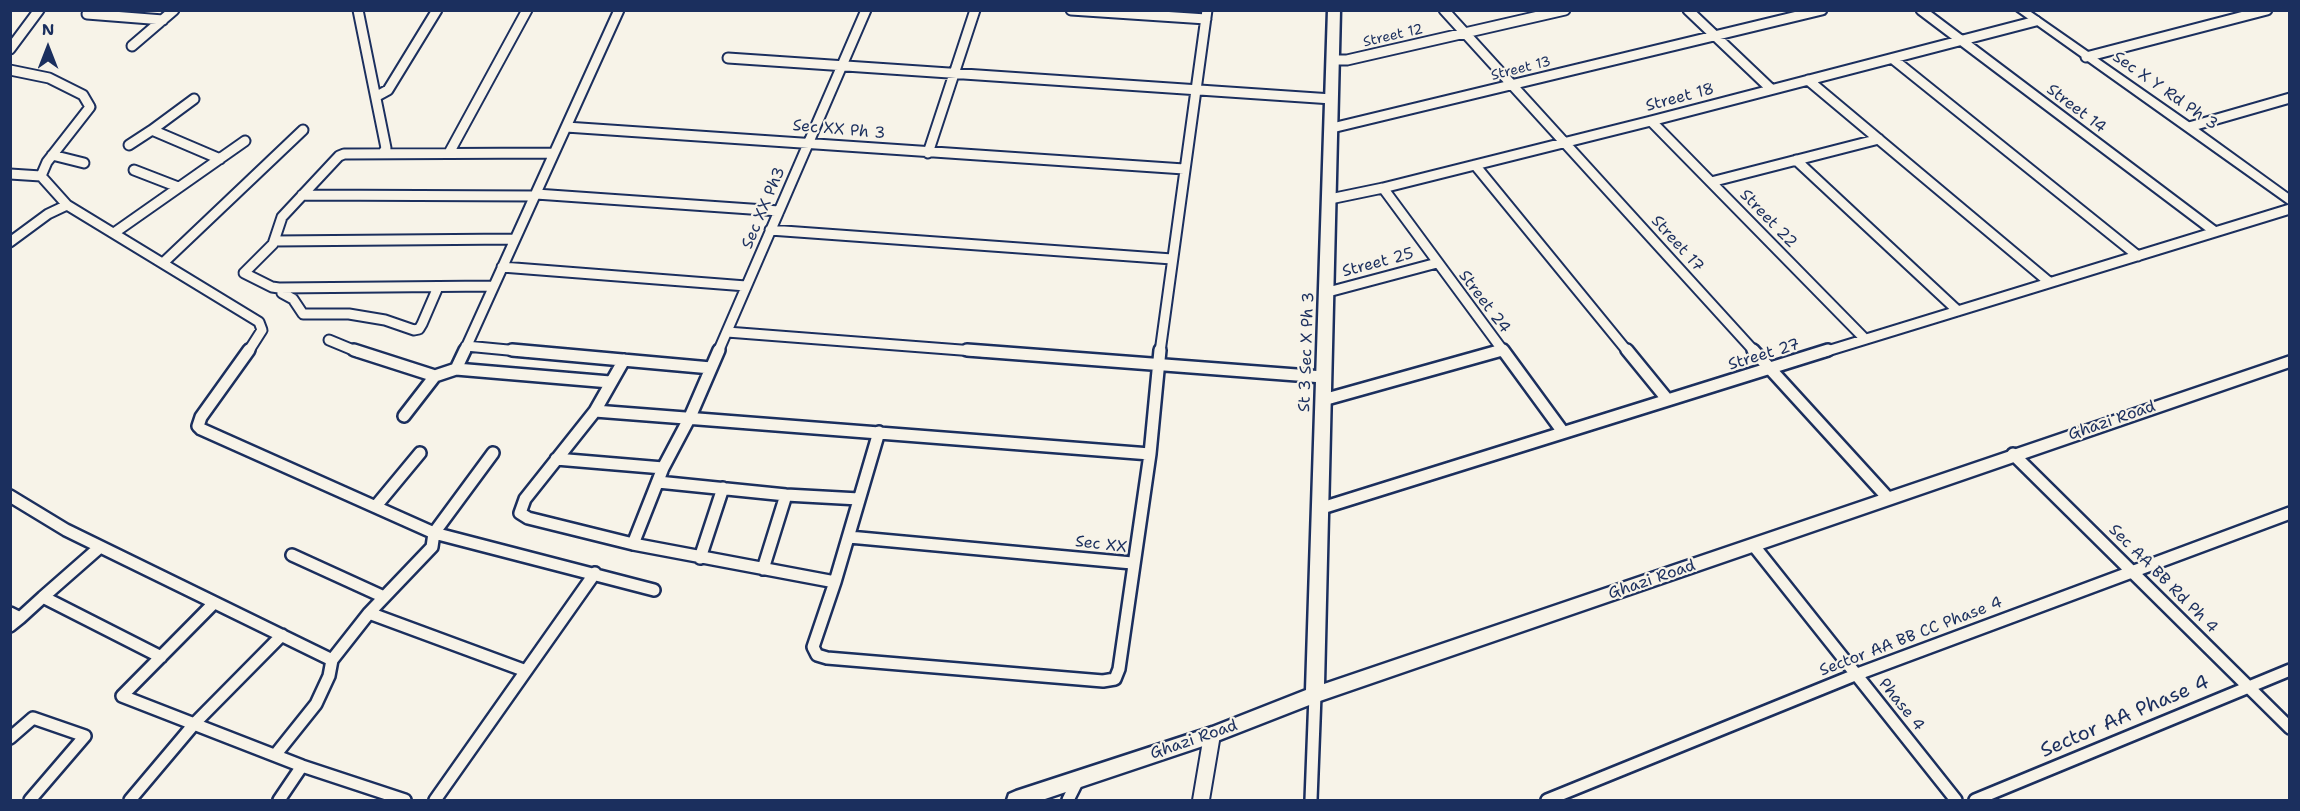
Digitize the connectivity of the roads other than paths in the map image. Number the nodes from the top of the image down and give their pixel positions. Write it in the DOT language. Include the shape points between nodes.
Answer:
graph roads {
  1 [pos="39,10"];
  2 [pos="174,10"];
  3 [pos="358,10"];
  4 [pos="437,10"];
  5 [pos="527,10"];
  6 [pos="619,10"];
  7 [pos="866,10"];
  8 [pos="975,10"];
  9 [pos="1071,10"];
  10 [pos="1335,10"];
  11 [pos="1443,10"];
  12 [pos="1565,10"];
  13 [pos="1688,10"];
  14 [pos="1822,10"];
  15 [pos="1921,10"];
  16 [pos="2021,10"];
  17 [pos="2267,10"];
  18 [pos="87,14"];
  19 [pos="1207,15"];
  20 [pos="163,20"];
  21 [pos="2036,21"];
  22 [pos="1463,33"];
  23 [pos="1715,36"];
  24 [pos="1961,42"];
  25 [pos="132,46"];
  26 [pos="10,49"];
  27 [pos="2086,57"];
  28 [pos="728,58"];
  29 [pos="1893,59"];
  30 [pos="1333,60"];
  31 [pos="841,66"];
  32 [pos="10,70"];
  33 [pos="953,74"];
  34 [pos="1808,80"];
  35 [pos="1511,85"];
  36 [pos="1771,89"];
  37 [pos="1196,90"];
  38 [pos="377,96"];
  39 [pos="2289,98"];
  40 [pos="194,99"];
  41 [pos="1332,99"];
  42 [pos="1651,121"];
  43 [pos="566,127"];
  44 [pos="2189,127"];
  45 [pos="1332,128"];
  46 [pos="152,130"];
  47 [pos="303,130"];
  48 [pos="1879,139"];
  49 [pos="245,141"];
  50 [pos="1564,142"];
  51 [pos="808,144"];
  52 [pos="129,145"];
  53 [pos="383,153"];
  54 [pos="449,153"];
  55 [pos="554,153"];
  56 [pos="928,153"];
  57 [pos="52,155"];
  58 [pos="220,159"];
  59 [pos="1796,160"];
  60 [pos="84,163"];
  61 [pos="1475,165"];
  62 [pos="1184,169"];
  63 [pos="134,170"];
  64 [pos="10,174"];
  65 [pos="41,176"];
  66 [pos="1711,182"];
  67 [pos="178,187"];
  68 [pos="1383,188"];
  69 [pos="302,195"];
  70 [pos="535,195"];
  71 [pos="1330,199"];
  72 [pos="2289,201"];
  73 [pos="67,204"];
  74 [pos="2289,209"];
  75 [pos="779,211"];
  76 [pos="770,230"];
  77 [pos="2214,231"];
  78 [pos="114,233"];
  79 [pos="514,239"];
  80 [pos="274,241"];
  81 [pos="10,242"];
  82 [pos="2138,256"];
  83 [pos="1172,259"];
  84 [pos="163,263"];
  85 [pos="1437,263"];
  86 [pos="502,267"];
  87 [pos="2049,282"];
  88 [pos="492,286"];
  89 [pos="746,286"];
  90 [pos="438,287"];
  91 [pos="284,288"];
  92 [pos="1328,292"];
  93 [pos="1959,311"];
  94 [pos="727,332"];
  95 [pos="1864,338"];
  96 [pos="329,340"];
  97 [pos="466,346"];
  98 [pos="1502,350"];
  99 [pos="624,360"];
  100 [pos="2289,361"];
  101 [pos="1158,364"];
  102 [pos="711,368"];
  103 [pos="456,369"];
  104 [pos="1770,370"];
  105 [pos="435,376"];
  106 [pos="1323,377"];
  107 [pos="610,382"];
  108 [pos="1667,399"];
  109 [pos="1323,400"];
  110 [pos="595,411"];
  111 [pos="404,416"];
  112 [pos="690,417"];
  113 [pos="879,432"];
  114 [pos="1563,432"];
  115 [pos="420,453"];
  116 [pos="493,453"];
  117 [pos="1150,454"];
  118 [pos="2013,454"];
  119 [pos="556,459"];
  120 [pos="663,468"];
  121 [pos="658,482"];
  122 [pos="723,488"];
  123 [pos="786,495"];
  124 [pos="10,496"];
  125 [pos="1888,498"];
  126 [pos="859,499"];
  127 [pos="376,506"];
  128 [pos="1322,508"];
  129 [pos="2289,513"];
  130 [pos="434,532"];
  131 [pos="849,537"];
  132 [pos="633,544"];
  133 [pos="1754,546"];
  134 [pos="100,547"];
  135 [pos="292,555"];
  136 [pos="700,558"];
  137 [pos="1132,563"];
  138 [pos="763,569"];
  139 [pos="2131,571"];
  140 [pos="595,573"];
  141 [pos="835,582"];
  142 [pos="654,590"];
  143 [pos="43,597"];
  144 [pos="384,597"];
  145 [pos="214,603"];
  146 [pos="369,613"];
  147 [pos="14,619"];
  148 [pos="282,635"];
  149 [pos="161,657"];
  150 [pos="332,660"];
  151 [pos="2289,670"];
  152 [pos="526,671"];
  153 [pos="1855,675"];
  154 [pos="2249,687"];
  155 [pos="1315,695"];
  156 [pos="195,723"];
  157 [pos="2289,728"];
  158 [pos="1212,735"];
  159 [pos="10,738"];
  160 [pos="276,754"];
  161 [pos="302,766"];
  162 [pos="1078,780"];
  163 [pos="1563,798"];
  164 [pos="30,801"];
  165 [pos="130,801"];
  166 [pos="279,801"];
  167 [pos="405,801"];
  168 [pos="435,801"];
  169 [pos="1016,801"];
  170 [pos="1068,801"];
  171 [pos="1201,801"];
  172 [pos="1311,801"];
  173 [pos="1547,801"];
  174 [pos="1956,801"];
  175 [pos="1975,801"];
  1 -- 26 [label="street"];
  2 -- 20 [label="street"];
  3 -- 38 [label="street"];
  4 -- 38 [label="street" via="388,90"];
  5 -- 54 [label="street"];
  6 -- 43 [label="street"];
  7 -- 31 [label="street, Sec XX Ph3"];
  8 -- 33 [label="street"];
  9 -- 19 [label="street"];
  10 -- 30 [label="main road, St 3 Sec X Ph 3"];
  11 -- 22 [label="street, Street 17"];
  12 -- 22 [label="street, Street 12"];
  13 -- 23 [label="street"];
  14 -- 23 [label="street, Street 13"];
  15 -- 24 [label="street, Street 14"];
  16 -- 21 [label="street, Sec X Y Rd Ph 3"];
  17 -- 27 [label="street"];
  18 -- 20 [label="street"];
  19 -- 37 [label="street"];
  20 -- 25 [label="street"];
  21 -- 24 [label="street, Street 18"];
  21 -- 27 [label="street, Sec X Y Rd Ph 3"];
  22 -- 30 [label="street, Street 12"];
  22 -- 35 [label="street, Street 17"];
  23 -- 35 [label="street, Street 13"];
  23 -- 36 [label="street"];
  24 -- 29 [label="street, Street 18"];
  24 -- 77 [label="street, Street 14"];
  27 -- 44 [label="street, Sec X Y Rd Ph 3"];
  28 -- 31 [label="street"];
  29 -- 34 [label="street, Street 18"];
  29 -- 82 [label="street"];
  30 -- 41 [label="main road, St 3 Sec X Ph 3"];
  31 -- 33 [label="street"];
  31 -- 51 [label="street, Sec XX Ph3"];
  32 -- 57 [label="street" via="49,78 83,95 90,108"];
  33 -- 37 [label="street"];
  33 -- 56 [label="street"];
  34 -- 36 [label="street, Street 18"];
  34 -- 48 [label="street"];
  35 -- 45 [label="street, Street 13"];
  35 -- 50 [label="street, Street 17"];
  36 -- 42 [label="street, Street 18"];
  37 -- 41 [label="street"];
  37 -- 62 [label="street"];
  38 -- 53 [label="street" via="386,148"];
  39 -- 44 [label="street"];
  40 -- 46 [label="street"];
  41 -- 45 [label="main road, St 3 Sec X Ph 3"];
  42 -- 50 [label="street, Street 18"];
  42 -- 66 [label="street, Street 22"];
  43 -- 51 [label="street, Sec XX Ph 3"];
  43 -- 55 [label="street"];
  44 -- 72 [label="street, Sec X Y Rd Ph 3"];
  45 -- 71 [label="main road, St 3 Sec X Ph 3"];
  46 -- 52 [label="street"];
  46 -- 58 [label="street"];
  47 -- 84 [label="street"];
  48 -- 59 [label="street"];
  48 -- 87 [label="street"];
  49 -- 58 [label="street"];
  50 -- 61 [label="street, Street 18"];
  50 -- 104 [label="street, Street 17"];
  51 -- 56 [label="street, Sec XX Ph 3"];
  51 -- 75 [label="street, Sec XX Ph3"];
  53 -- 54 [label="street"];
  53 -- 69 [label="street" via="339,156"];
  54 -- 55 [label="street"];
  55 -- 70 [label="street"];
  56 -- 62 [label="street, Sec XX Ph 3"];
  57 -- 60 [label="street"];
  57 -- 65 [label="street"];
  58 -- 67 [label="street"];
  59 -- 66 [label="street"];
  59 -- 93 [label="street"];
  61 -- 68 [label="street, Street 18"];
  61 -- 108 [label="street"];
  62 -- 83 [label="street"];
  63 -- 67 [label="street"];
  64 -- 65 [label="street"];
  65 -- 73 [label="street"];
  66 -- 95 [label="street, Street 22"];
  67 -- 78 [label="street"];
  68 -- 71 [label="street, Street 18"];
  68 -- 85 [label="street, Street 24"];
  69 -- 70 [label="street"];
  69 -- 80 [label="street" via="282,218"];
  70 -- 75 [label="street"];
  70 -- 79 [label="street"];
  71 -- 92 [label="main road, St 3 Sec X Ph 3"];
  73 -- 78 [label="street"];
  73 -- 81 [label="street"];
  74 -- 77 [label="street, Street 27"];
  75 -- 76 [label="street, Sec XX Ph3"];
  76 -- 83 [label="street"];
  76 -- 89 [label="street, Sec XX Ph3"];
  77 -- 82 [label="street, Street 27"];
  78 -- 84 [label="street"];
  79 -- 80 [label="street"];
  79 -- 86 [label="street"];
  80 -- 91 [label="street" via="244,274 272,287"];
  82 -- 87 [label="street, Street 27"];
  83 -- 101 [label="street"];
  84 -- 127 [label="street" via="259,322 262,330 198,426"];
  85 -- 92 [label="street, Street 25"];
  85 -- 98 [label="street, Street 24"];
  86 -- 88 [label="street"];
  86 -- 89 [label="street"];
  87 -- 93 [label="street, Street 27"];
  88 -- 90 [label="street"];
  88 -- 97 [label="street"];
  89 -- 94 [label="street, Sec XX Ph3"];
  90 -- 91 [label="street"];
  90 -- 91 [label="street" via="422,324 414,330 349,314 303,314 293,299 282,292"];
  92 -- 106 [label="main road, St 3 Sec X Ph 3"];
  93 -- 95 [label="street, Street 27"];
  94 -- 101 [label="street"];
  94 -- 102 [label="street, Sec XX Ph3"];
  95 -- 104 [label="street, Street 27"];
  96 -- 105 [label="street"];
  97 -- 99 [label="street"];
  97 -- 103 [label="street"];
  98 -- 109 [label="street"];
  98 -- 114 [label="street, Street 24"];
  99 -- 102 [label="street"];
  99 -- 107 [label="street"];
  100 -- 118 [label="main road, Ghazi Road"];
  101 -- 106 [label="street"];
  101 -- 117 [label="street"];
  102 -- 112 [label="street, Sec XX Ph3"];
  103 -- 105 [label="street"];
  103 -- 107 [label="street"];
  104 -- 108 [label="street, Street 27"];
  104 -- 125 [label="street, Street 17"];
  105 -- 111 [label="street"];
  106 -- 109 [label="main road, St 3 Sec X Ph 3"];
  107 -- 110 [label="street"];
  108 -- 114 [label="street, Street 27"];
  109 -- 128 [label="main road, St 3 Sec X Ph 3"];
  110 -- 112 [label="street"];
  110 -- 119 [label="street"];
  112 -- 113 [label="street"];
  112 -- 120 [label="street, Sec XX Ph3"];
  113 -- 117 [label="street"];
  113 -- 126 [label="street"];
  114 -- 128 [label="street, Street 27"];
  115 -- 127 [label="street"];
  116 -- 130 [label="street"];
  117 -- 137 [label="street"];
  118 -- 125 [label="main road, Ghazi Road"];
  118 -- 139 [label="street, Sec AA BB Rd Ph 4"];
  119 -- 120 [label="street"];
  119 -- 132 [label="street" via="525,499 520,513"];
  120 -- 121 [label="street, Sec XX Ph3"];
  121 -- 122 [label="street"];
  121 -- 132 [label="street, Sec XX Ph3"];
  122 -- 123 [label="street"];
  122 -- 136 [label="street"];
  123 -- 126 [label="street"];
  123 -- 138 [label="street"];
  124 -- 134 [label="street"];
  125 -- 133 [label="main road, Ghazi Road"];
  126 -- 131 [label="street"];
  127 -- 130 [label="street"];
  128 -- 155 [label="main road, St 3 Sec X Ph 3"];
  129 -- 139 [label="street, Sector AA BB CC Phase 4"];
  130 -- 140 [label="street"];
  130 -- 144 [label="street" via="432,547"];
  131 -- 137 [label="street, Sec XX"];
  131 -- 141 [label="street, Sec XX"];
  132 -- 136 [label="street"];
  133 -- 153 [label="street, Phase 4"];
  133 -- 155 [label="main road, Ghazi Road"];
  134 -- 143 [label="street"];
  134 -- 145 [label="street"];
  135 -- 144 [label="street"];
  136 -- 138 [label="street"];
  137 -- 141 [label="street, Sec XX" via="1119,669 1115,679 1103,681 817,655 813,647"];
  138 -- 141 [label="street"];
  139 -- 153 [label="street, Sector AA BB CC Phase 4"];
  139 -- 154 [label="street, Sec AA BB Rd Ph 4"];
  140 -- 142 [label="street"];
  140 -- 152 [label="street"];
  143 -- 147 [label="street"];
  143 -- 149 [label="street"];
  144 -- 146 [label="street"];
  145 -- 148 [label="street"];
  145 -- 149 [label="street"];
  146 -- 150 [label="street"];
  146 -- 152 [label="street"];
  148 -- 150 [label="street"];
  148 -- 156 [label="street"];
  149 -- 156 [label="street" via="122,696"];
  150 -- 160 [label="street" via="316,704"];
  151 -- 154 [label="street, Sector AA Phase 4"];
  152 -- 168 [label="street"];
  153 -- 163 [label="street, Sector AA BB CC Phase 4"];
  153 -- 174 [label="street, Phase 4"];
  154 -- 157 [label="street, Sec AA BB Rd Ph 4"];
  154 -- 175 [label="street, Sector AA Phase 4"];
  155 -- 158 [label="main road, Ghazi Road"];
  155 -- 172 [label="street"];
  156 -- 160 [label="street"];
  156 -- 165 [label="street"];
  158 -- 162 [label="main road, Ghazi Road"];
  158 -- 171 [label="street"];
  159 -- 164 [label="street" via="33,718 85,736"];
  160 -- 161 [label="street"];
  161 -- 166 [label="street"];
  161 -- 167 [label="street"];
  162 -- 169 [label="main road, Ghazi Road"];
  162 -- 170 [label="street"];
  163 -- 173 [label="street, Sector AA BB CC Phase 4"];
}
